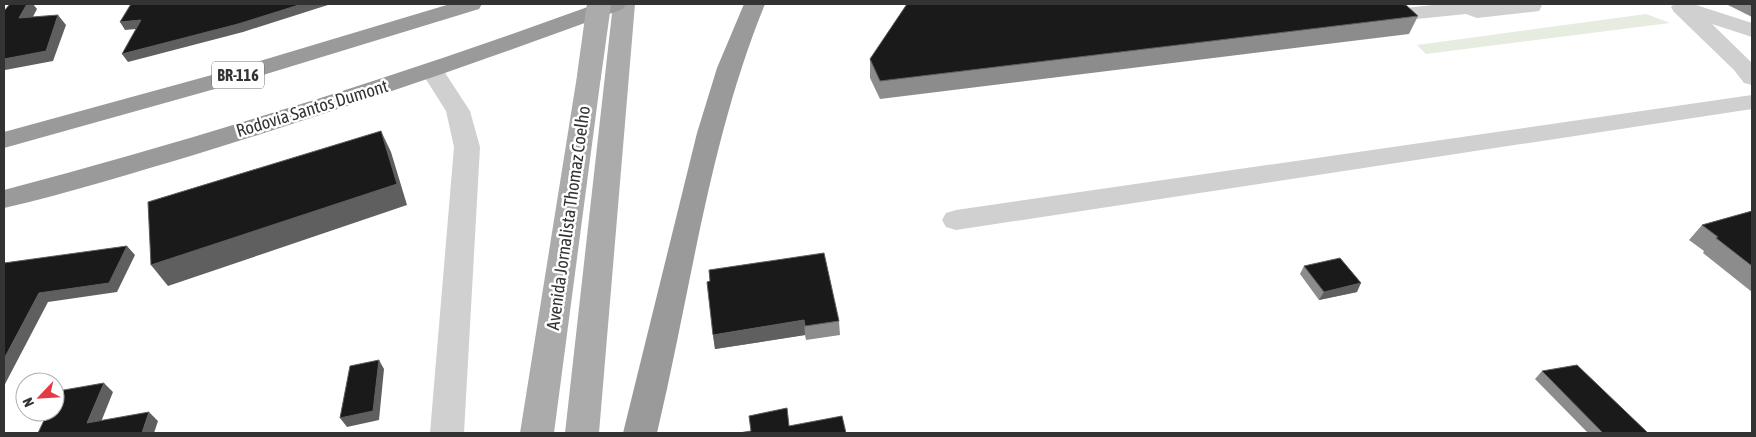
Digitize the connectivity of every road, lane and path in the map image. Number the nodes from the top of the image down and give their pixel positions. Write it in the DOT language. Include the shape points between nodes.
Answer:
graph roads {
  1 [pos="471,4"];
  2 [pos="599,4"];
  3 [pos="615,4"];
  4 [pos="624,4"];
  5 [pos="754,4"];
  6 [pos="1527,4"];
  7 [pos="1470,5"];
  8 [pos="1677,5"];
  9 [pos="1397,15"];
  10 [pos="1752,30"];
  11 [pos="432,70"];
  12 [pos="602,76"];
  13 [pos="1751,95"];
  14 [pos="4,140"];
  15 [pos="4,199"];
  16 [pos="956,220"];
  17 [pos="447,433"];
  18 [pos="537,433"];
  19 [pos="582,433"];
  20 [pos="640,433"];
  1 -- 14 [label="highway, BR-116" via="176,94"];
  2 -- 12 [label="main road, Avenida Jornalista Thomaz Coelho, bridge"];
  3 -- 11 [label="highway, Rodovia Santos Dumont"];
  4 -- 12 [label="main road, Avenida Jornalista Thomaz Coelho"];
  5 -- 20 [label="highway" via="735,45 702,153 660,355"];
  6 -- 7 [label="street" via="1531,6 1477,12"];
  7 -- 9 [label="street"];
  8 -- 10 [label="street"];
  8 -- 13 [label="street" via="1742,65"];
  11 -- 15 [label="highway, Rodovia Santos Dumont" via="292,115"];
  11 -- 17 [label="street" via="458,111 467,147"];
  12 -- 18 [label="main road, Avenida Jornalista Thomaz Coelho"];
  12 -- 19 [label="main road, Avenida Jornalista Thomaz Coelho"];
  13 -- 16 [label="street"];
}
